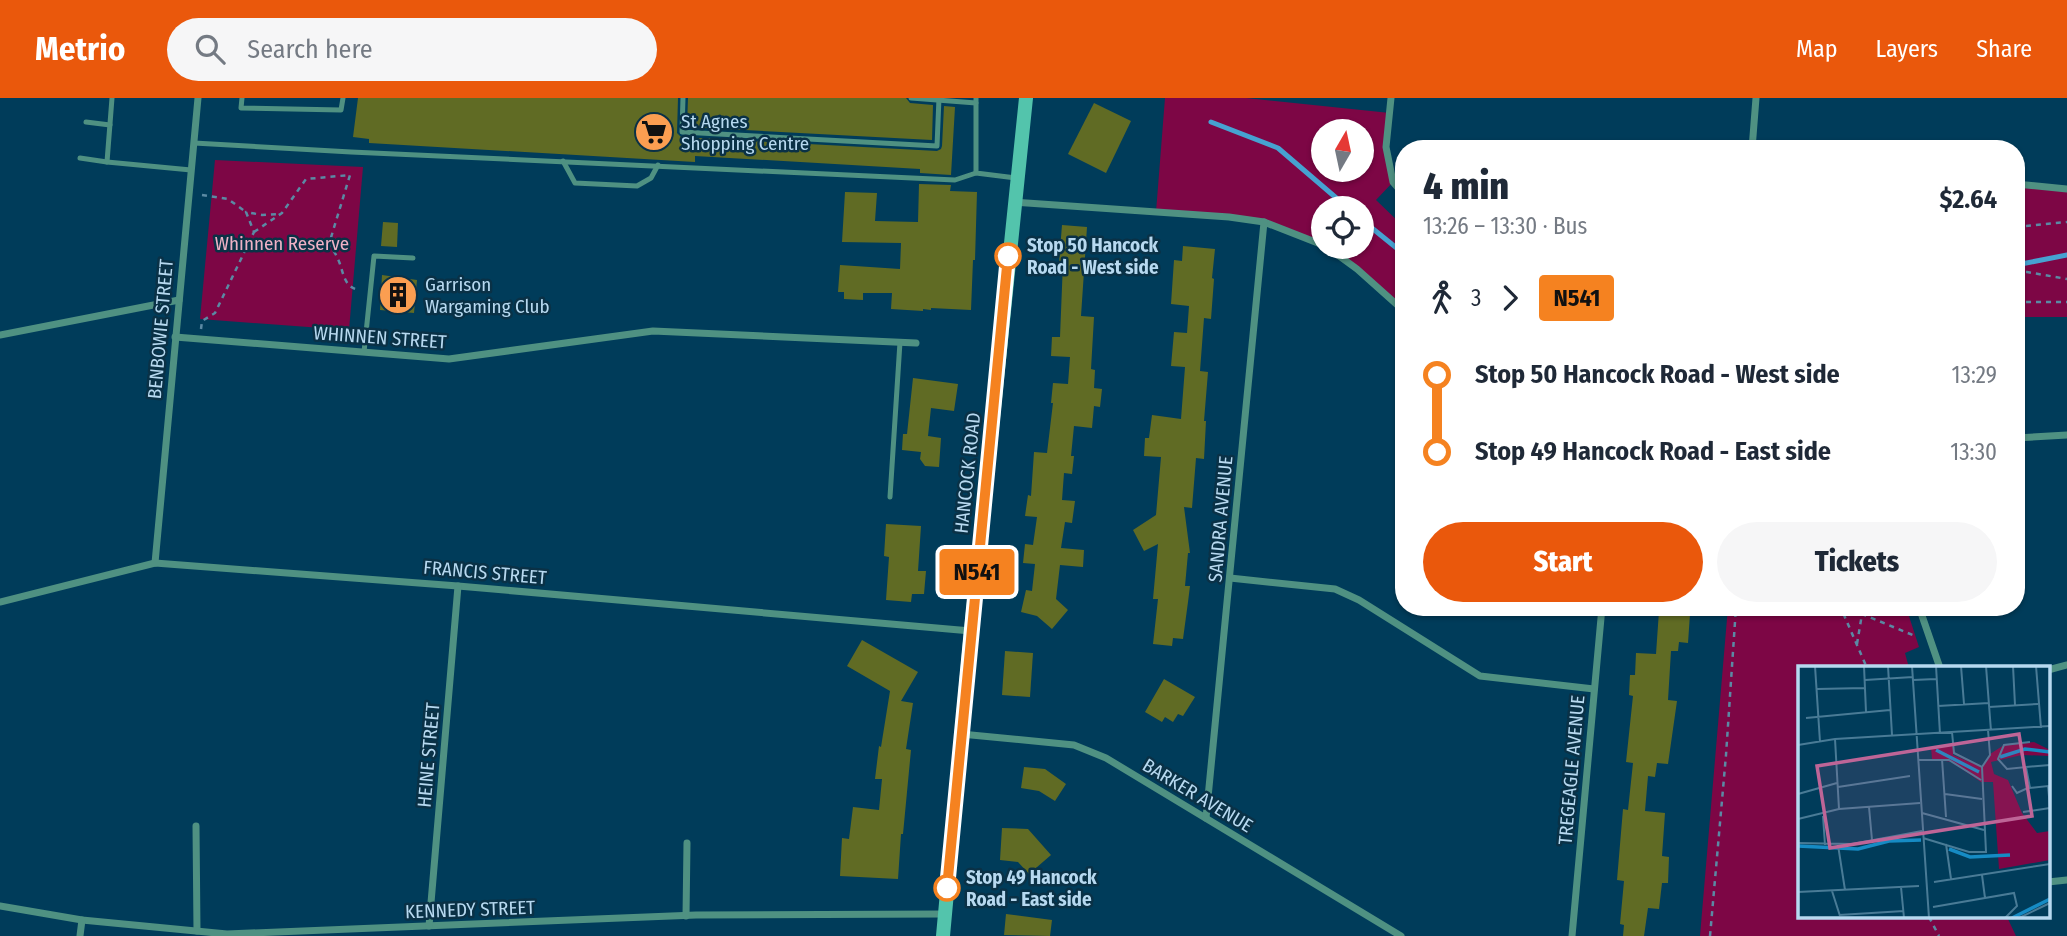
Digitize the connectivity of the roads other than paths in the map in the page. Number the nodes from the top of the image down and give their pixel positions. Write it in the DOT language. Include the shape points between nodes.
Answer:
graph roads {
  1 [pos="112,98"];
  2 [pos="198,98"];
  3 [pos="242,98"];
  4 [pos="344,98"];
  5 [pos="683,98"];
  6 [pos="911,98"];
  7 [pos="1026,98"];
  8 [pos="1391,98"];
  9 [pos="1756,98"];
  10 [pos="939,99"];
  11 [pos="976,100"];
  12 [pos="86,122"];
  13 [pos="110,125"];
  14 [pos="1753,140"];
  15 [pos="194,143"];
  16 [pos="80,158"];
  17 [pos="563,161"];
  18 [pos="107,162"];
  19 [pos="657,165"];
  20 [pos="191,170"];
  21 [pos="976,173"];
  22 [pos="1017,178"];
  23 [pos="1395,184"];
  24 [pos="2025,185"];
  25 [pos="2067,189"];
  26 [pos="1014,202"];
  27 [pos="1264,222"];
  28 [pos="1311,240"];
  29 [pos="413,258"];
  30 [pos="1343,259"];
  31 [pos="179,300"];
  32 [pos="1395,303"];
  33 [pos="0,335"];
  34 [pos="175,337"];
  35 [pos="900,342"];
  36 [pos="916,343"];
  37 [pos="364,352"];
  38 [pos="2067,435"];
  39 [pos="2025,437"];
  40 [pos="890,497"];
  41 [pos="155,563"];
  42 [pos="1230,578"];
  43 [pos="458,586"];
  44 [pos="0,602"];
  45 [pos="1601,616"];
  46 [pos="1922,616"];
  47 [pos="971,631"];
  48 [pos="2067,665"];
  49 [pos="1939,666"];
  50 [pos="2050,669"];
  51 [pos="1594,689"];
  52 [pos="961,734"];
  53 [pos="1206,818"];
  54 [pos="196,826"];
  55 [pos="687,843"];
  56 [pos="0,906"];
  57 [pos="944,914"];
  58 [pos="686,916"];
  59 [pos="82,920"];
  60 [pos="429,926"];
  61 [pos="197,931"];
  62 [pos="80,936"];
  63 [pos="943,936"];
  64 [pos="1401,936"];
  65 [pos="1572,936"];
  1 -- 13 [label="lane"];
  2 -- 15 [label="street, BENBOWIE STREET"];
  3 -- 4 [label="lane" via="241,108 341,110"];
  5 -- 10 [label="lane" via="682,132 937,146"];
  6 -- 10 [label="lane"];
  7 -- 22 [label="main road, HANCOCK ROAD"];
  8 -- 23 [label="street" via="1386,148"];
  9 -- 14 [label="street"];
  10 -- 11 [label="lane"];
  11 -- 21 [label="lane"];
  12 -- 13 [label="lane"];
  13 -- 18 [label="lane"];
  15 -- 17 [label="lane"];
  15 -- 20 [label="street, BENBOWIE STREET"];
  16 -- 18 [label="lane"];
  17 -- 19 [label="lane"];
  17 -- 19 [label="lane" via="575,183 636,186 651,178"];
  18 -- 20 [label="lane"];
  19 -- 21 [label="lane" via="955,180"];
  20 -- 31 [label="street, BENBOWIE STREET"];
  21 -- 22 [label="lane"];
  22 -- 26 [label="main road, HANCOCK ROAD"];
  24 -- 25 [label="street"];
  26 -- 27 [label="street"];
  26 -- 47 [label="main road, HANCOCK ROAD"];
  27 -- 28 [label="street"];
  27 -- 42 [label="street, SANDRA AVENUE"];
  29 -- 37 [label="lane" via="374,256"];
  30 -- 32 [label="street"];
  31 -- 33 [label="street"];
  31 -- 34 [label="street, BENBOWIE STREET"];
  34 -- 37 [label="street, WHINNEN STREET"];
  34 -- 41 [label="street, BENBOWIE STREET"];
  35 -- 36 [label="street, WHINNEN STREET"];
  35 -- 37 [label="street, WHINNEN STREET" via="653,331 449,359"];
  35 -- 40 [label="lane"];
  38 -- 39 [label="street"];
  41 -- 43 [label="street, FRANCIS STREET"];
  41 -- 44 [label="street, FRANCIS STREET"];
  42 -- 51 [label="street" via="1335,589 1480,676"];
  42 -- 53 [label="street, SANDRA AVENUE"];
  43 -- 47 [label="street, FRANCIS STREET"];
  43 -- 60 [label="street, HEINE STREET"];
  45 -- 51 [label="street, TREGEAGLE AVENUE"];
  46 -- 49 [label="street"];
  47 -- 52 [label="main road, HANCOCK ROAD"];
  48 -- 50 [label="street"];
  51 -- 65 [label="street, TREGEAGLE AVENUE"];
  52 -- 53 [label="street, BARKER AVENUE" via="1074,745 1106,758"];
  52 -- 57 [label="main road, HANCOCK ROAD"];
  53 -- 64 [label="street, BARKER AVENUE"];
  54 -- 61 [label="street"];
  55 -- 58 [label="street"];
  56 -- 59 [label="street, KENNEDY STREET"];
  57 -- 58 [label="street, KENNEDY STREET"];
  57 -- 63 [label="main road, HANCOCK ROAD"];
  58 -- 60 [label="street, KENNEDY STREET"];
  59 -- 61 [label="street, KENNEDY STREET"];
  59 -- 62 [label="street"];
  60 -- 61 [label="street, KENNEDY STREET" via="227,934"];
}
